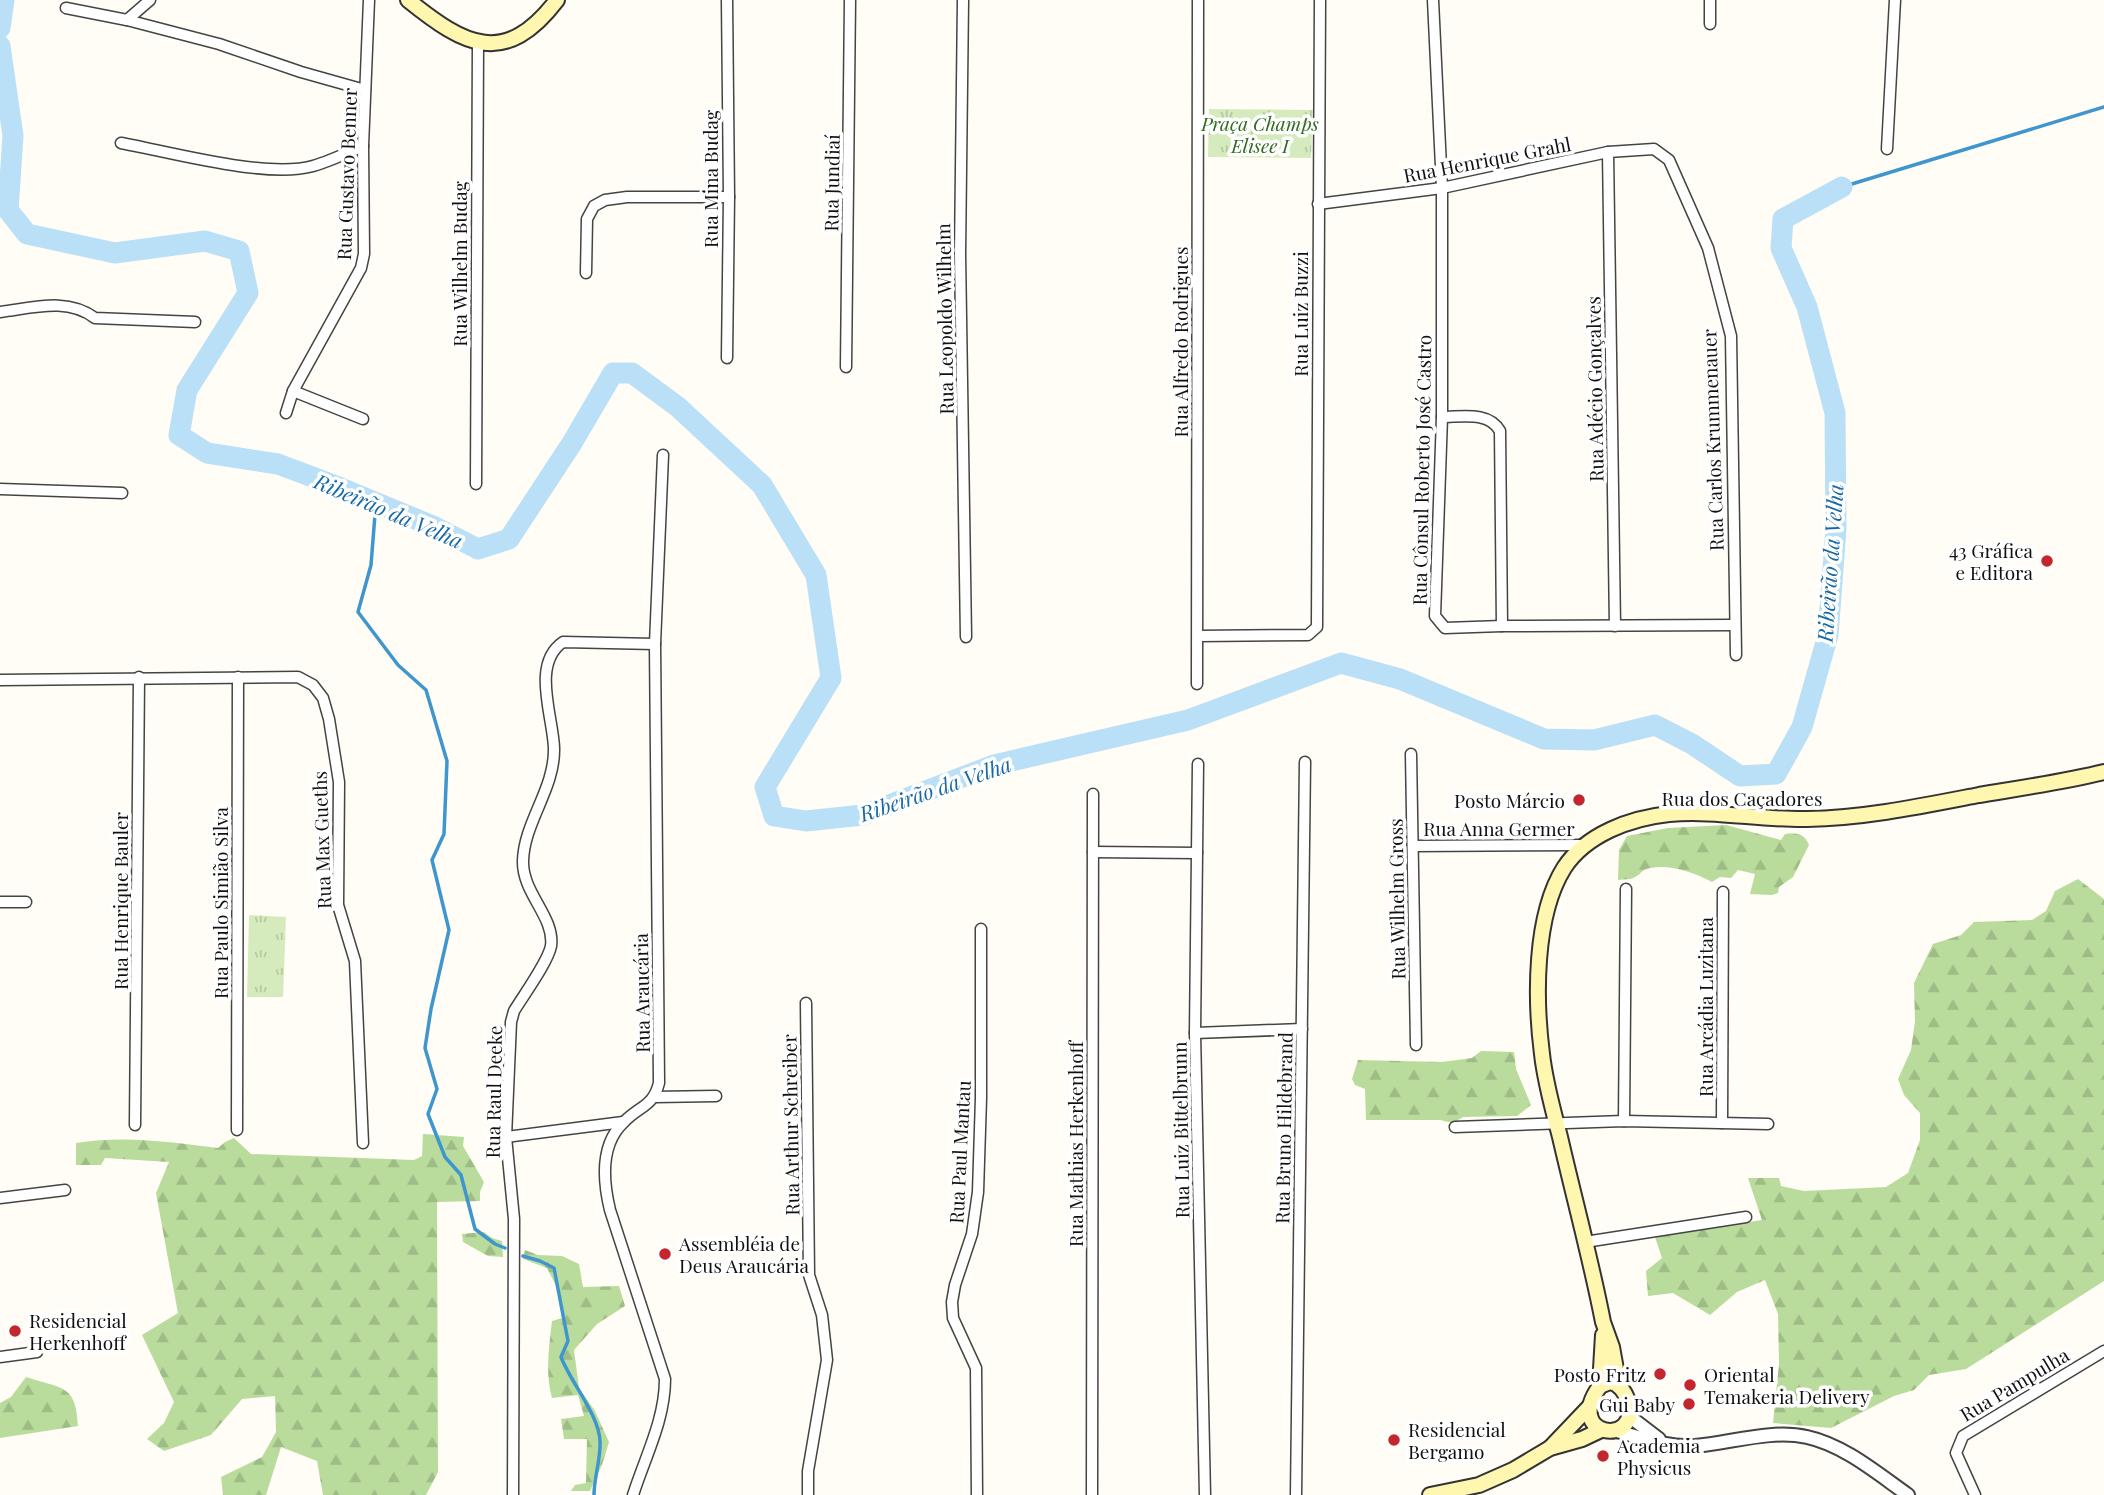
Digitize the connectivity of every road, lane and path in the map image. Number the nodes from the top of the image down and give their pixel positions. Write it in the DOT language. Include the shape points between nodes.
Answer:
graph roads {
  1 [pos="150,0"];
  2 [pos="369,0"];
  3 [pos="408,0"];
  4 [pos="557,0"];
  5 [pos="727,0"];
  6 [pos="850,0"];
  7 [pos="963,0"];
  8 [pos="1198,0"];
  9 [pos="1320,0"];
  10 [pos="1433,0"];
  11 [pos="1710,0"];
  12 [pos="1895,0"];
  13 [pos="66,8"];
  14 [pos="127,20"];
  15 [pos="1710,24"];
  16 [pos="478,43"];
  17 [pos="365,90"];
  18 [pos="121,143"];
  19 [pos="363,146"];
  20 [pos="1887,149"];
  21 [pos="1608,152"];
  22 [pos="1662,153"];
  23 [pos="1442,188"];
  24 [pos="729,197"];
  25 [pos="1318,204"];
  26 [pos="586,273"];
  27 [pos="0,312"];
  28 [pos="195,323"];
  29 [pos="727,358"];
  30 [pos="846,367"];
  31 [pos="292,391"];
  32 [pos="286,413"];
  33 [pos="1442,417"];
  34 [pos="363,419"];
  35 [pos="663,455"];
  36 [pos="476,484"];
  37 [pos="0,489"];
  38 [pos="122,493"];
  39 [pos="1733,625"];
  40 [pos="1502,626"];
  41 [pos="1615,626"];
  42 [pos="1198,636"];
  43 [pos="966,637"];
  44 [pos="655,643"];
  45 [pos="1736,655"];
  46 [pos="139,677"];
  47 [pos="238,677"];
  48 [pos="0,680"];
  49 [pos="1196,684"];
  50 [pos="1411,754"];
  51 [pos="1305,762"];
  52 [pos="1198,764"];
  53 [pos="2104,772"];
  54 [pos="1093,794"];
  55 [pos="1586,845"];
  56 [pos="1413,846"];
  57 [pos="1093,852"];
  58 [pos="1198,853"];
  59 [pos="1626,889"];
  60 [pos="1723,892"];
  61 [pos="0,902"];
  62 [pos="26,902"];
  63 [pos="981,929"];
  64 [pos="806,1003"];
  65 [pos="1302,1029"];
  66 [pos="1195,1033"];
  67 [pos="1416,1045"];
  68 [pos="716,1096"];
  69 [pos="655,1097"];
  70 [pos="1623,1121"];
  71 [pos="623,1122"];
  72 [pos="1556,1122"];
  73 [pos="1722,1123"];
  74 [pos="1768,1124"];
  75 [pos="135,1125"];
  76 [pos="1455,1127"];
  77 [pos="237,1130"];
  78 [pos="506,1137"];
  79 [pos="363,1143"];
  80 [pos="65,1190"];
  81 [pos="0,1198"];
  82 [pos="1746,1217"];
  83 [pos="1585,1242"];
  84 [pos="1603,1322"];
  85 [pos="2104,1351"];
  86 [pos="37,1352"];
  87 [pos="0,1357"];
  88 [pos="1600,1386"];
  89 [pos="1619,1386"];
  90 [pos="1590,1406"];
  91 [pos="1629,1416"];
  92 [pos="1601,1430"];
  93 [pos="1617,1430"];
  94 [pos="1665,1443"];
  95 [pos="1550,1448"];
  96 [pos="513,1495"];
  97 [pos="633,1495"];
  98 [pos="808,1495"];
  99 [pos="978,1495"];
  100 [pos="1092,1495"];
  101 [pos="1205,1495"];
  102 [pos="1296,1495"];
  103 [pos="1430,1495"];
  104 [pos="1908,1495"];
  105 [pos="1975,1495"];
  1 -- 14 [label="street"];
  2 -- 17 [label="street, Rua Gustavo Benner"];
  3 -- 16 [label="main road"];
  4 -- 16 [label="main road" via="517,38"];
  5 -- 24 [label="street, Rua Mina Budag"];
  6 -- 30 [label="street, Rua Jundiaí"];
  7 -- 43 [label="street, Rua Leopoldo Wilhelm" via="960,254"];
  8 -- 42 [label="street, Rua Alfredo Rodrigues"];
  9 -- 25 [label="street, Rua Luiz Buzzi"];
  10 -- 23 [label="street, Rua Cônsul Roberto José Castro"];
  11 -- 15 [label="street"];
  12 -- 20 [label="street"];
  13 -- 14 [label="street"];
  14 -- 17 [label="street"];
  16 -- 36 [label="street, Rua Wilhelm Budag"];
  17 -- 19 [label="street, Rua Gustavo Benner"];
  18 -- 19 [label="street" via="256,168 292,169 313,166"];
  19 -- 31 [label="street, Rua Gustavo Benner" via="361,268"];
  21 -- 22 [label="street, Rua Henrique Grahl" via="1654,149"];
  21 -- 23 [label="street, Rua Henrique Grahl"];
  21 -- 41 [label="street, Rua Adécio Gonçalves"];
  22 -- 39 [label="street, Rua Carlos Krummenauer" via="1708,248 1731,336"];
  23 -- 25 [label="street, Rua Henrique Grahl"];
  23 -- 33 [label="street, Rua Cônsul Roberto José Castro"];
  24 -- 26 [label="street" via="627,197 594,206 587,219"];
  24 -- 29 [label="street, Rua Mina Budag"];
  25 -- 42 [label="street, Rua Luiz Buzzi" via="1317,627 1308,635"];
  27 -- 28 [label="street" via="70,305 94,318"];
  31 -- 32 [label="street, Rua Gustavo Benner"];
  31 -- 34 [label="street"];
  33 -- 40 [label="street" via="1484,418 1500,431"];
  33 -- 40 [label="street, Rua Cônsul Roberto José Castro" via="1435,616 1445,628"];
  35 -- 44 [label="street, Rua Araucária"];
  37 -- 38 [label="street"];
  39 -- 41 [label="street, Rua Cônsul Roberto José Castro"];
  39 -- 45 [label="street, Rua Carlos Krummenauer"];
  40 -- 41 [label="street, Rua Cônsul Roberto José Castro"];
  42 -- 49 [label="street, Rua Alfredo Rodrigues"];
  44 -- 69 [label="street, Rua Araucária" via="659,1064"];
  44 -- 78 [label="street, Rua Raul Deeke" via="563,642 548,660 552,771 523,862 529,892 548,926 550,951 511,1022"];
  46 -- 47 [label="street, Rua Max Gueths"];
  46 -- 48 [label="street, Rua Max Gueths"];
  46 -- 75 [label="street, Rua Henrique Bauler"];
  47 -- 77 [label="street, Rua Paulo Simião Silva"];
  47 -- 79 [label="street, Rua Max Gueths" via="298,677 313,685 323,698 329,719 339,782 338,905 355,961"];
  50 -- 56 [label="street, Rua Wilhelm Gross"];
  51 -- 65 [label="street, Rua Bruno Hildebrand"];
  52 -- 58 [label="street, Rua Luiz Bittelbrunn"];
  53 -- 55 [label="main road, Rua dos Caçadores" via="1877,814 1807,819 1670,814 1621,825"];
  54 -- 57 [label="street, Rua Mathias Herkenhoff"];
  55 -- 56 [label="street, Rua Anna Germer"];
  55 -- 72 [label="main road, Rua dos Caçadores" via="1556,884 1539,961 1542,1055"];
  56 -- 67 [label="street, Rua Wilhelm Gross"];
  57 -- 58 [label="street"];
  57 -- 100 [label="street, Rua Mathias Herkenhoff"];
  58 -- 66 [label="street, Rua Luiz Bittelbrunn"];
  59 -- 70 [label="street"];
  60 -- 73 [label="street, Rua Arcádia Luzitana"];
  61 -- 62 [label="street"];
  63 -- 99 [label="street, Rua Paul Mantau" via="978,1192 972,1234 952,1302 953,1318 976,1368"];
  64 -- 98 [label="street, Rua Arthur Schreiber" via="809,1275 822,1315 827,1360"];
  65 -- 66 [label="street"];
  65 -- 102 [label="street, Rua Bruno Hildebrand"];
  66 -- 101 [label="street, Rua Luiz Bittelbrunn"];
  68 -- 69 [label="street"];
  69 -- 71 [label="street"];
  70 -- 72 [label="street"];
  70 -- 73 [label="street"];
  71 -- 78 [label="street"];
  71 -- 97 [label="street" via="609,1145 605,1190 665,1379 660,1417"];
  72 -- 76 [label="street"];
  72 -- 83 [label="main road, Rua dos Caçadores"];
  73 -- 74 [label="street"];
  78 -- 96 [label="street, Rua Raul Deeke" via="514,1219"];
  80 -- 81 [label="street"];
  82 -- 83 [label="street"];
  83 -- 84 [label="main road, Rua dos Caçadores"];
  84 -- 88 [label="main road, Rua dos Caçadores"];
  84 -- 89 [label="main road, Rua dos Caçadores"];
  85 -- 105 [label="street, Rua Pampulha" via="1963,1436 1956,1453"];
  86 -- 87 [label="street"];
  88 -- 89 [label="main road" via="1609,1382"];
  88 -- 90 [label="main road"];
  89 -- 91 [label="main road" via="1627,1398"];
  90 -- 92 [label="main road" via="1592,1421"];
  90 -- 95 [label="main road"];
  91 -- 93 [label="main road"];
  91 -- 94 [label="street"];
  92 -- 93 [label="main road"];
  92 -- 95 [label="main road"];
  93 -- 94 [label="street"];
  94 -- 104 [label="street" via="1695,1446 1805,1436 1833,1446"];
  95 -- 103 [label="main road" via="1479,1485"];
}
